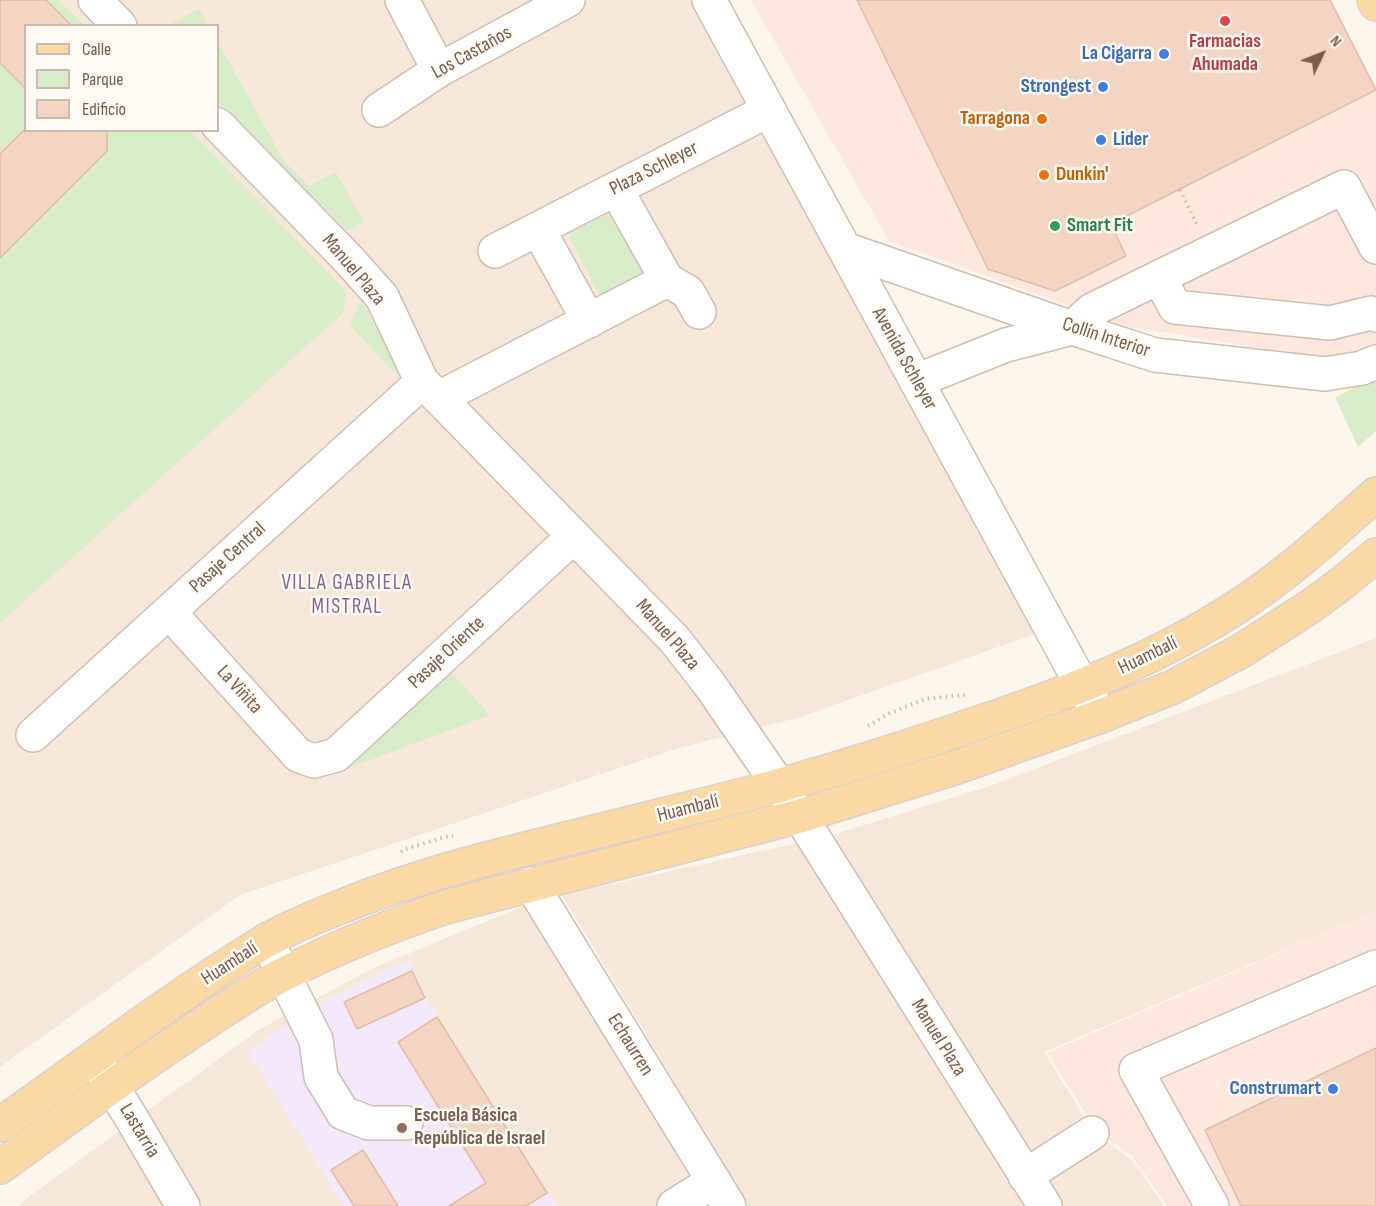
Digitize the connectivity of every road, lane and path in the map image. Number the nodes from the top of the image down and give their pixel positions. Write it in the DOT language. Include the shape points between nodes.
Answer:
graph roads {
  1 [pos="95,0"];
  2 [pos="402,0"];
  3 [pos="568,0"];
  4 [pos="710,0"];
  5 [pos="1374,0"];
  6 [pos="1376,4"];
  7 [pos="118,24"];
  8 [pos="439,70"];
  9 [pos="379,110"];
  10 [pos="770,110"];
  11 [pos="219,126"];
  12 [pos="616,189"];
  13 [pos="1180,190"];
  14 [pos="1196,223"];
  15 [pos="538,229"];
  16 [pos="1376,247"];
  17 [pos="845,249"];
  18 [pos="495,251"];
  19 [pos="1159,277"];
  20 [pos="667,280"];
  21 [pos="699,312"];
  22 [pos="1376,315"];
  23 [pos="588,321"];
  24 [pos="1072,328"];
  25 [pos="1376,362"];
  26 [pos="916,381"];
  27 [pos="431,390"];
  28 [pos="1376,494"];
  29 [pos="1336,530"];
  30 [pos="1376,530"];
  31 [pos="574,536"];
  32 [pos="1373,562"];
  33 [pos="169,612"];
  34 [pos="1083,687"];
  35 [pos="1101,716"];
  36 [pos="33,735"];
  37 [pos="314,761"];
  38 [pos="779,786"];
  39 [pos="800,816"];
  40 [pos="531,884"];
  41 [pos="267,940"];
  42 [pos="1376,967"];
  43 [pos="283,974"];
  44 [pos="94,1057"];
  45 [pos="112,1086"];
  46 [pos="406,1123"];
  47 [pos="0,1125"];
  48 [pos="1092,1133"];
  49 [pos="0,1167"];
  50 [pos="1025,1176"];
  51 [pos="721,1193"];
  52 [pos="183,1206"];
  53 [pos="674,1206"];
  54 [pos="1045,1206"];
  55 [pos="1212,1206"];
  1 -- 7 [label="street"];
  2 -- 8 [label="street"];
  3 -- 8 [label="street, Los Castaños"];
  4 -- 10 [label="street, Avenida Schleyer"];
  5 -- 6 [label="main road"];
  8 -- 9 [label="street, Los Castaños"];
  10 -- 12 [label="street, Plaza Schleyer"];
  10 -- 17 [label="street, Avenida Schleyer"];
  11 -- 27 [label="street, Manuel Plaza" via="382,297"];
  12 -- 15 [label="street, Plaza Schleyer"];
  12 -- 20 [label="street"];
  13 -- 14 [label="path"];
  15 -- 18 [label="street, Plaza Schleyer"];
  15 -- 23 [label="street"];
  16 -- 19 [label="street" via="1344,187"];
  17 -- 24 [label="street, Collín Interior"];
  17 -- 26 [label="street, Avenida Schleyer"];
  19 -- 22 [label="street" via="1175,307 1330,323"];
  19 -- 24 [label="street" via="1092,310"];
  20 -- 21 [label="street" via="688,292"];
  20 -- 23 [label="street, Pasaje Central"];
  23 -- 27 [label="street, Pasaje Central"];
  24 -- 25 [label="street, Collín Interior" via="1155,355 1280,369 1325,374"];
  24 -- 26 [label="street" via="1006,345"];
  26 -- 34 [label="street, Avenida Schleyer"];
  27 -- 31 [label="street, Manuel Plaza"];
  27 -- 33 [label="street, Pasaje Central"];
  28 -- 29 [label="main road, Huambalí"];
  29 -- 30 [label="main road"];
  29 -- 34 [label="main road, Huambalí" via="1270,585 1234,609 1167,648"];
  31 -- 37 [label="street, Pasaje Oriente" via="336,755"];
  31 -- 38 [label="street, Manuel Plaza" via="674,639"];
  32 -- 35 [label="main road, Huambalí" via="1241,651 1173,687"];
  33 -- 36 [label="street, Pasaje Central"];
  33 -- 37 [label="street, La Viñita" via="298,755"];
  34 -- 35 [label="street, Avenida Schleyer"];
  34 -- 38 [label="main road, Huambalí"];
  35 -- 39 [label="main road, Huambalí" via="937,774"];
  38 -- 39 [label="street, Manuel Plaza"];
  38 -- 41 [label="main road, Huambalí" via="490,858 343,906"];
  39 -- 40 [label="main road, Huambalí"];
  39 -- 50 [label="street, Manuel Plaza"];
  40 -- 43 [label="main road, Huambalí" via="406,921"];
  40 -- 51 [label="street, Echaurren"];
  41 -- 43 [label="street"];
  41 -- 44 [label="main road, Huambalí"];
  42 -- 55 [label="street" via="1136,1070"];
  43 -- 45 [label="main road, Huambalí"];
  43 -- 46 [label="street" via="316,1040 321,1077 343,1113 369,1123"];
  44 -- 45 [label="street, Lastarria"];
  44 -- 47 [label="main road, Huambalí"];
  45 -- 49 [label="main road, Huambalí"];
  45 -- 52 [label="street, Lastarria"];
  48 -- 50 [label="street"];
  50 -- 54 [label="street, Manuel Plaza"];
  51 -- 53 [label="street"];
}
